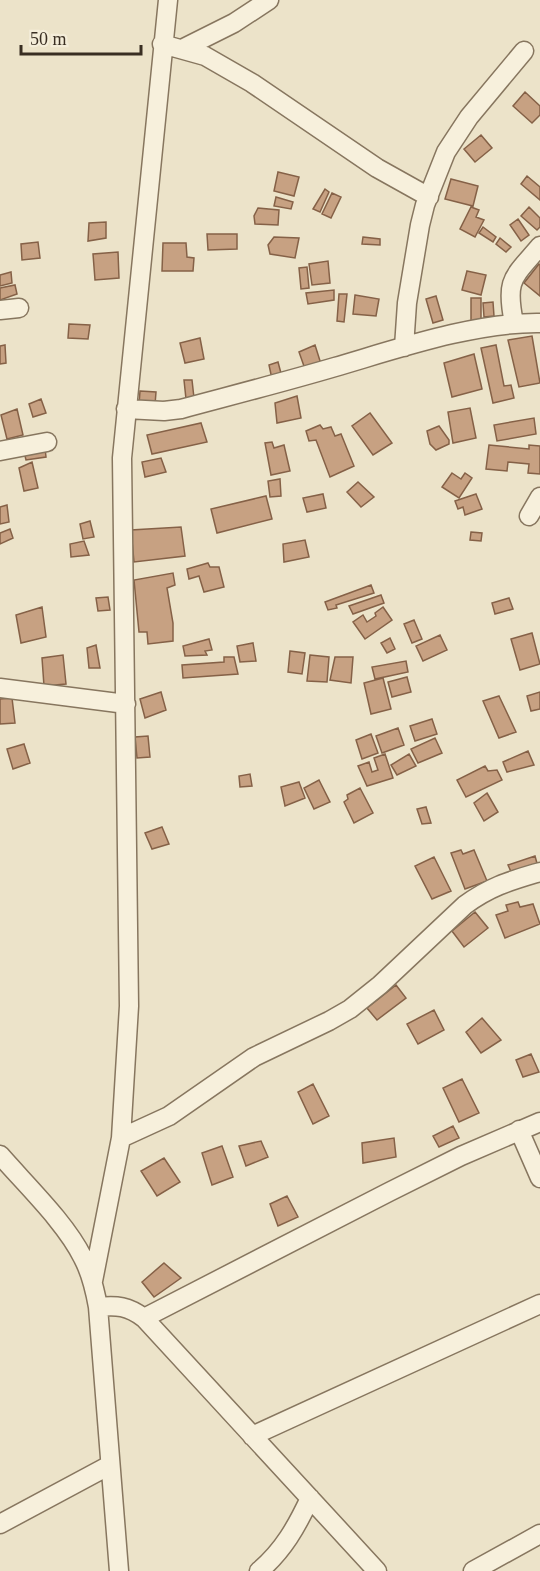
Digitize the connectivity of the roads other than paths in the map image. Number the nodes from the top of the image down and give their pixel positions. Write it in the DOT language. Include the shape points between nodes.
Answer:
graph roads {
  1 [pos="168,0"];
  2 [pos="269,0"];
  3 [pos="162,44"];
  4 [pos="184,48"];
  5 [pos="524,51"];
  6 [pos="429,197"];
  7 [pos="540,246"];
  8 [pos="19,308"];
  9 [pos="0,310"];
  10 [pos="514,323"];
  11 [pos="540,323"];
  12 [pos="404,347"];
  13 [pos="126,409"];
  14 [pos="46,442"];
  15 [pos="0,451"];
  16 [pos="540,497"];
  17 [pos="529,516"];
  18 [pos="0,688"];
  19 [pos="126,704"];
  20 [pos="540,872"];
  21 [pos="540,1122"];
  22 [pos="519,1130"];
  23 [pos="121,1138"];
  24 [pos="0,1155"];
  25 [pos="540,1178"];
  26 [pos="93,1281"];
  27 [pos="540,1304"];
  28 [pos="98,1307"];
  29 [pos="144,1318"];
  30 [pos="252,1436"];
  31 [pos="110,1465"];
  32 [pos="310,1498"];
  33 [pos="0,1524"];
  34 [pos="540,1534"];
  35 [pos="119,1571"];
  36 [pos="259,1571"];
  37 [pos="378,1571"];
  38 [pos="473,1571"];
  1 -- 3 [label="street"];
  2 -- 4 [label="street"];
  3 -- 4 [label="street"];
  3 -- 13 [label="street"];
  4 -- 6 [label="street" via="252,83 377,168"];
  5 -- 6 [label="street" via="450,145"];
  6 -- 12 [label="street" via="413,262"];
  7 -- 10 [label="street" via="510,288"];
  8 -- 9 [label="street"];
  10 -- 11 [label="street"];
  10 -- 12 [label="street"];
  12 -- 13 [label="street" via="181,409"];
  13 -- 19 [label="street" via="122,458"];
  14 -- 15 [label="street"];
  16 -- 17 [label="street"];
  18 -- 19 [label="street"];
  19 -- 23 [label="street" via="129,1006"];
  20 -- 23 [label="street" via="479,894 350,1009 254,1058 169,1116"];
  21 -- 22 [label="street"];
  22 -- 25 [label="street"];
  22 -- 29 [label="street"];
  23 -- 26 [label="street"];
  24 -- 26 [label="street" via="68,1234"];
  26 -- 28 [label="street"];
  27 -- 30 [label="street"];
  28 -- 29 [label="street" via="119,1305"];
  28 -- 31 [label="street"];
  29 -- 30 [label="street"];
  30 -- 32 [label="street"];
  31 -- 33 [label="street"];
  31 -- 35 [label="street"];
  32 -- 36 [label="street" via="297,1527"];
  32 -- 37 [label="street"];
  34 -- 38 [label="street"];
}
